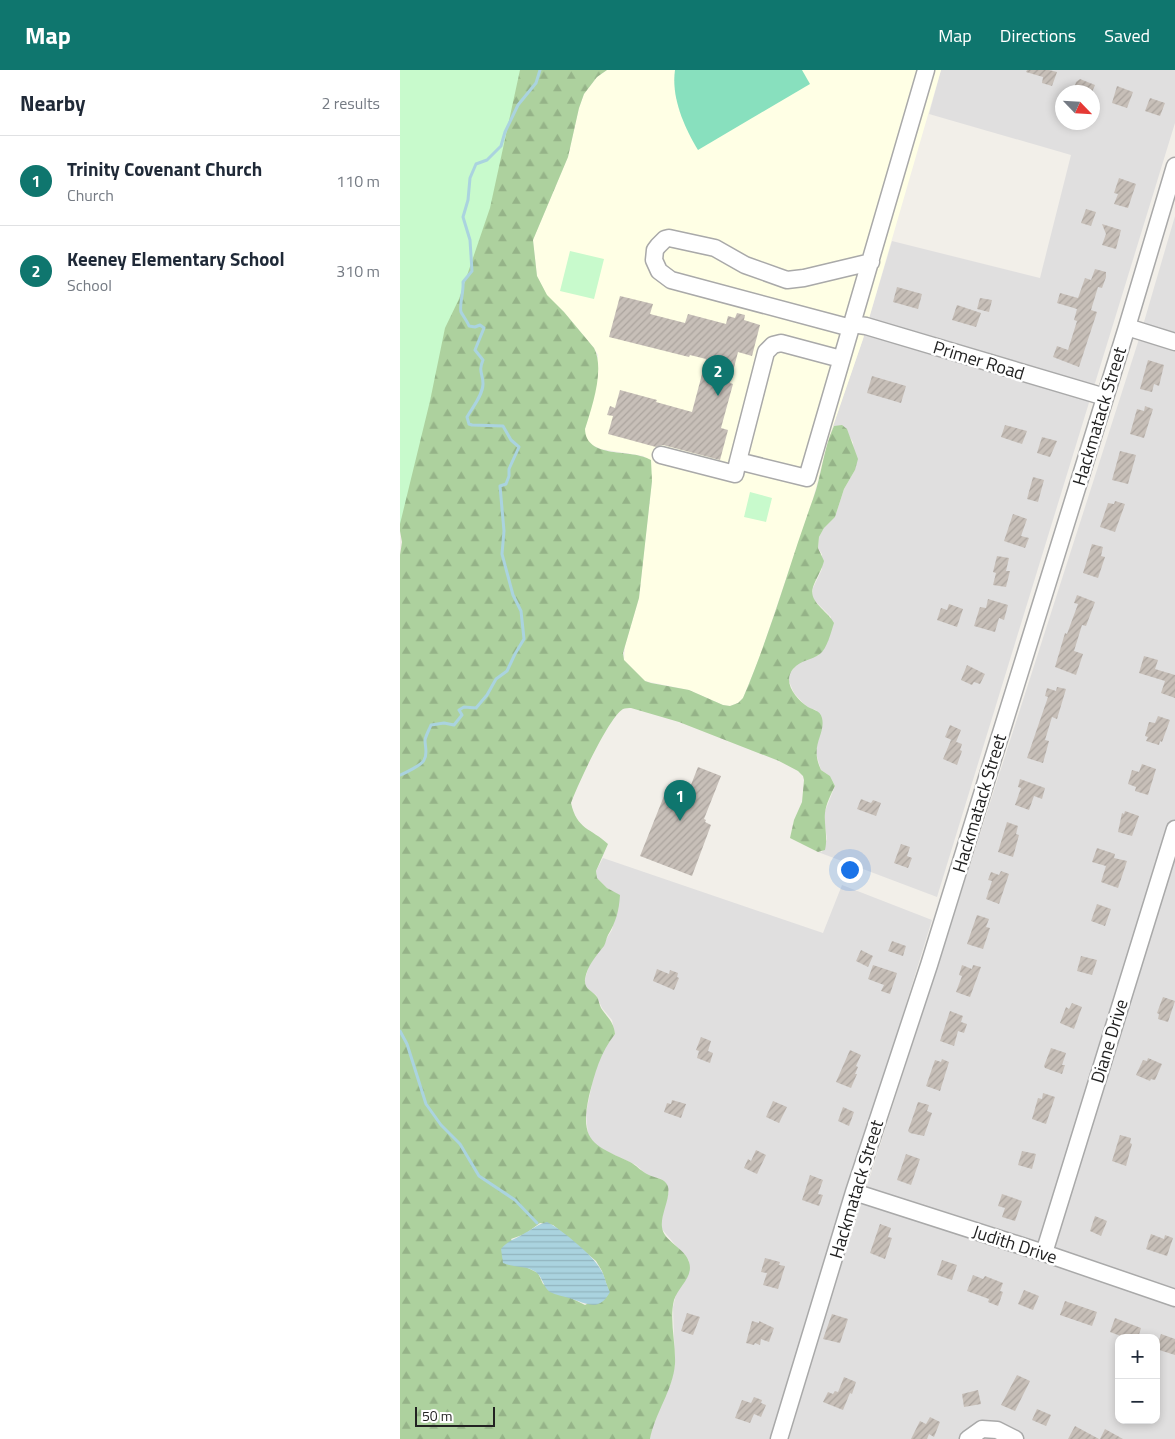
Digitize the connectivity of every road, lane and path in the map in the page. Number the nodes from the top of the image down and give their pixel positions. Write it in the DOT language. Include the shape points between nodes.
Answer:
graph roads {
  1 [pos="926,70"];
  2 [pos="1175,166"];
  3 [pos="871,262"];
  4 [pos="783,279"];
  5 [pos="771,305"];
  6 [pos="852,326"];
  7 [pos="1127,327"];
  8 [pos="1175,342"];
  9 [pos="841,359"];
  10 [pos="1105,397"];
  11 [pos="661,455"];
  12 [pos="738,461"];
  13 [pos="1175,829"];
  14 [pos="854,1192"];
  15 [pos="1044,1253"];
  16 [pos="1175,1298"];
  17 [pos="779,1439"];
  18 [pos="968,1439"];
  19 [pos="1015,1439"];
  1 -- 3 [label="street"];
  2 -- 7 [label="street, Hackmatack Street"];
  3 -- 4 [label="street" via="804,278"];
  3 -- 6 [label="street"];
  4 -- 5 [label="street"];
  4 -- 5 [label="street, Primer Road" via="700,243 669,238 655,250 655,265 671,280"];
  5 -- 6 [label="street, Primer Road"];
  6 -- 9 [label="street"];
  6 -- 10 [label="street, Primer Road" via="866,326"];
  7 -- 8 [label="street"];
  7 -- 10 [label="street, Hackmatack Street"];
  9 -- 12 [label="street" via="781,343 773,345 766,352"];
  9 -- 12 [label="street" via="807,478"];
  10 -- 14 [label="street, Hackmatack Street" via="932,956"];
  11 -- 12 [label="street" via="735,474"];
  13 -- 15 [label="street, Diane Drive"];
  14 -- 15 [label="street, Judith Drive"];
  14 -- 17 [label="street, Hackmatack Street"];
  15 -- 16 [label="street, Judith Drive"];
  18 -- 19 [label="street" via="982,1429 997,1430"];
}
